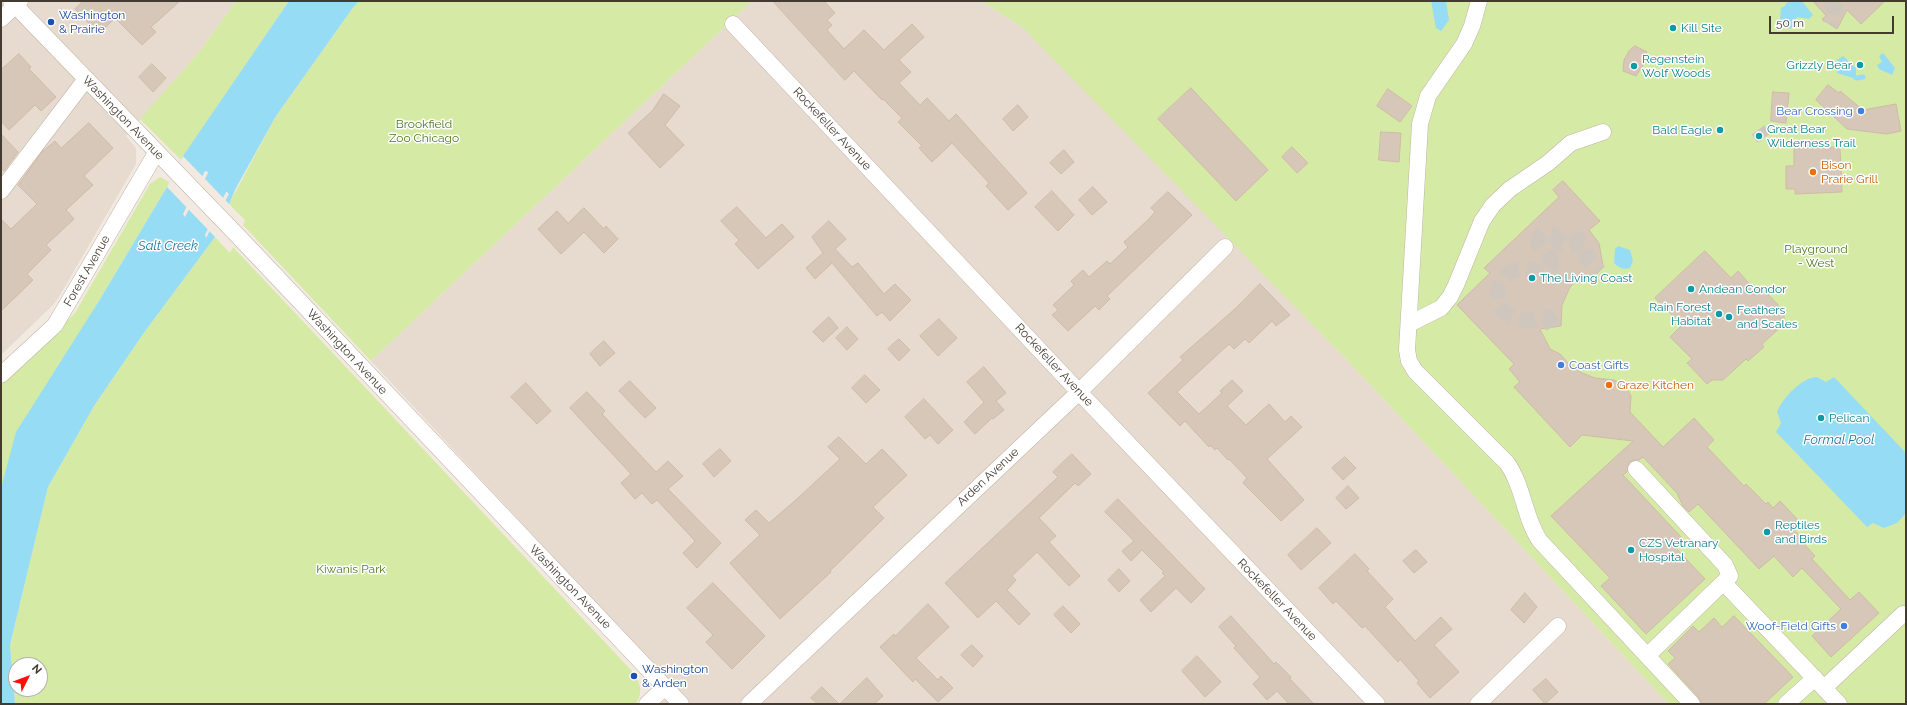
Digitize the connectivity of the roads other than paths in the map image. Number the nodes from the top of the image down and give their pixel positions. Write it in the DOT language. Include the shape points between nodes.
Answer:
graph roads {
  1 [pos="1478,1"];
  2 [pos="16,2"];
  3 [pos="1,19"];
  4 [pos="733,24"];
  5 [pos="86,79"];
  6 [pos="1603,132"];
  7 [pos="156,153"];
  8 [pos="1,191"];
  9 [pos="1225,247"];
  10 [pos="1409,324"];
  11 [pos="1,375"];
  12 [pos="1078,392"];
  13 [pos="1636,469"];
  14 [pos="1724,583"];
  15 [pos="1903,614"];
  16 [pos="1558,626"];
  17 [pos="1647,656"];
  18 [pos="1819,683"];
  19 [pos="665,686"];
  20 [pos="647,704"];
  21 [pos="682,704"];
  22 [pos="749,704"];
  23 [pos="1377,704"];
  24 [pos="1478,704"];
  25 [pos="1692,704"];
  26 [pos="1786,704"];
  27 [pos="1839,704"];
  1 -- 10 [label="street" via="1472,26 1464,44 1428,96 1420,124"];
  2 -- 3 [label="street"];
  2 -- 5 [label="street, Washington Avenue"];
  4 -- 12 [label="street, Rockefeller Avenue"];
  5 -- 7 [label="street, Washington Avenue"];
  5 -- 8 [label="street"];
  6 -- 10 [label="street" via="1571,143 1548,163 1510,189 1482,221 1450,297 1441,308"];
  7 -- 11 [label="street, Forest Avenue" via="55,325"];
  7 -- 19 [label="street, Washington Avenue"];
  9 -- 12 [label="street, Arden Avenue"];
  10 -- 17 [label="street" via="1407,350 1409,361 1415,371 1507,463 1519,485 1531,525 1540,541"];
  12 -- 22 [label="street, Arden Avenue"];
  12 -- 23 [label="street, Rockefeller Avenue"];
  13 -- 14 [label="street" via="1725,565 1730,576"];
  14 -- 17 [label="street"];
  14 -- 18 [label="street"];
  15 -- 18 [label="street"];
  16 -- 24 [label="street"];
  17 -- 25 [label="street"];
  18 -- 26 [label="street"];
  18 -- 27 [label="street"];
  19 -- 20 [label="street"];
  19 -- 21 [label="street, Washington Avenue"];
}
